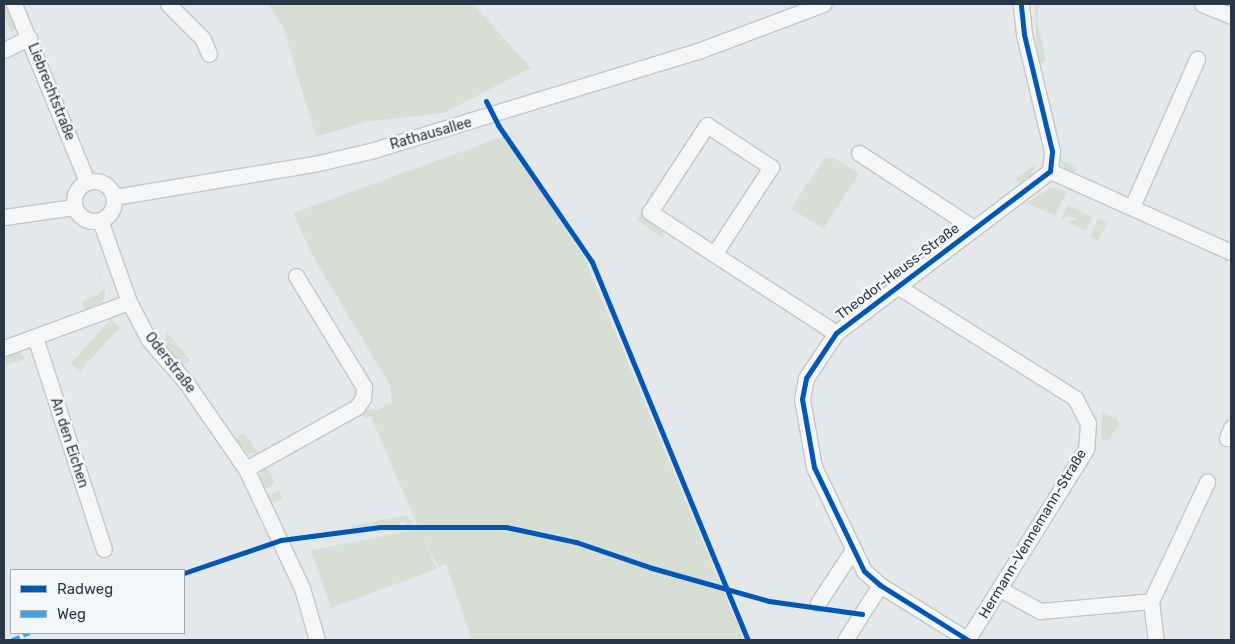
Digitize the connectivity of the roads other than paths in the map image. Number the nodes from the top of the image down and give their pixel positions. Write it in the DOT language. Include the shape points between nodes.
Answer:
graph roads {
  1 [pos="14,4"];
  2 [pos="168,4"];
  3 [pos="823,4"];
  4 [pos="1012,4"];
  5 [pos="1022,4"];
  6 [pos="1031,4"];
  7 [pos="1202,4"];
  8 [pos="1231,16"];
  9 [pos="1023,26"];
  10 [pos="29,38"];
  11 [pos="4,50"];
  12 [pos="209,54"];
  13 [pos="1198,59"];
  14 [pos="859,153"];
  15 [pos="1050,171"];
  16 [pos="87,181"];
  17 [pos="114,197"];
  18 [pos="74,207"];
  19 [pos="1132,207"];
  20 [pos="4,217"];
  21 [pos="100,220"];
  22 [pos="974,228"];
  23 [pos="1231,252"];
  24 [pos="714,254"];
  25 [pos="296,276"];
  26 [pos="897,286"];
  27 [pos="129,302"];
  28 [pos="836,334"];
  29 [pos="35,337"];
  30 [pos="4,348"];
  31 [pos="246,469"];
  32 [pos="1207,482"];
  33 [pos="104,549"];
  34 [pos="852,551"];
  35 [pos="880,585"];
  36 [pos="1000,589"];
  37 [pos="1151,601"];
  38 [pos="818,603"];
  39 [pos="317,640"];
  40 [pos="845,640"];
  41 [pos="968,640"];
  42 [pos="1156,640"];
  1 -- 10 [label="street, Liebrechtstraße"];
  2 -- 12 [label="street" via="203,39"];
  3 -- 17 [label="street, Rathausallee" via="698,51 374,150 314,164"];
  4 -- 9 [label="street"];
  5 -- 9 [label="street"];
  6 -- 9 [label="street"];
  7 -- 8 [label="street"];
  9 -- 15 [label="street" via="1052,150"];
  10 -- 11 [label="street"];
  10 -- 16 [label="street, Liebrechtstraße"];
  13 -- 19 [label="street"];
  14 -- 22 [label="street, Theodor-Heuss-Straße"];
  15 -- 19 [label="street"];
  15 -- 22 [label="street, Theodor-Heuss-Straße"];
  16 -- 17 [label="street" via="106,184"];
  16 -- 18 [label="street" via="75,191"];
  17 -- 21 [label="street" via="113,208"];
  18 -- 20 [label="street"];
  18 -- 21 [label="street" via="84,219"];
  19 -- 23 [label="street"];
  21 -- 27 [label="street, Oderstraße"];
  22 -- 26 [label="street, Theodor-Heuss-Straße"];
  24 -- 24 [label="street" via="771,167 707,125 650,212"];
  24 -- 28 [label="street"];
  25 -- 31 [label="street" via="364,387 363,398 357,407"];
  26 -- 28 [label="street, Theodor-Heuss-Straße"];
  26 -- 36 [label="street, Hermann-Vennemann-Straße" via="1075,398 1088,423 1086,449"];
  27 -- 29 [label="street"];
  27 -- 31 [label="street, Oderstraße" via="150,340 185,381"];
  28 -- 34 [label="street, Theodor-Heuss-Straße" via="806,378 802,399 814,467"];
  29 -- 30 [label="street"];
  29 -- 33 [label="street, An den Eichen"];
  31 -- 39 [label="street, Oderstraße" via="302,588"];
  32 -- 37 [label="street"];
  34 -- 35 [label="street, Theodor-Heuss-Straße" via="864,571"];
  34 -- 38 [label="street"];
  35 -- 40 [label="street"];
  35 -- 41 [label="street, Theodor-Heuss-Straße"];
  36 -- 37 [label="street" via="1040,611"];
  36 -- 41 [label="street, Hermann-Vennemann-Straße"];
  37 -- 42 [label="street"];
}
